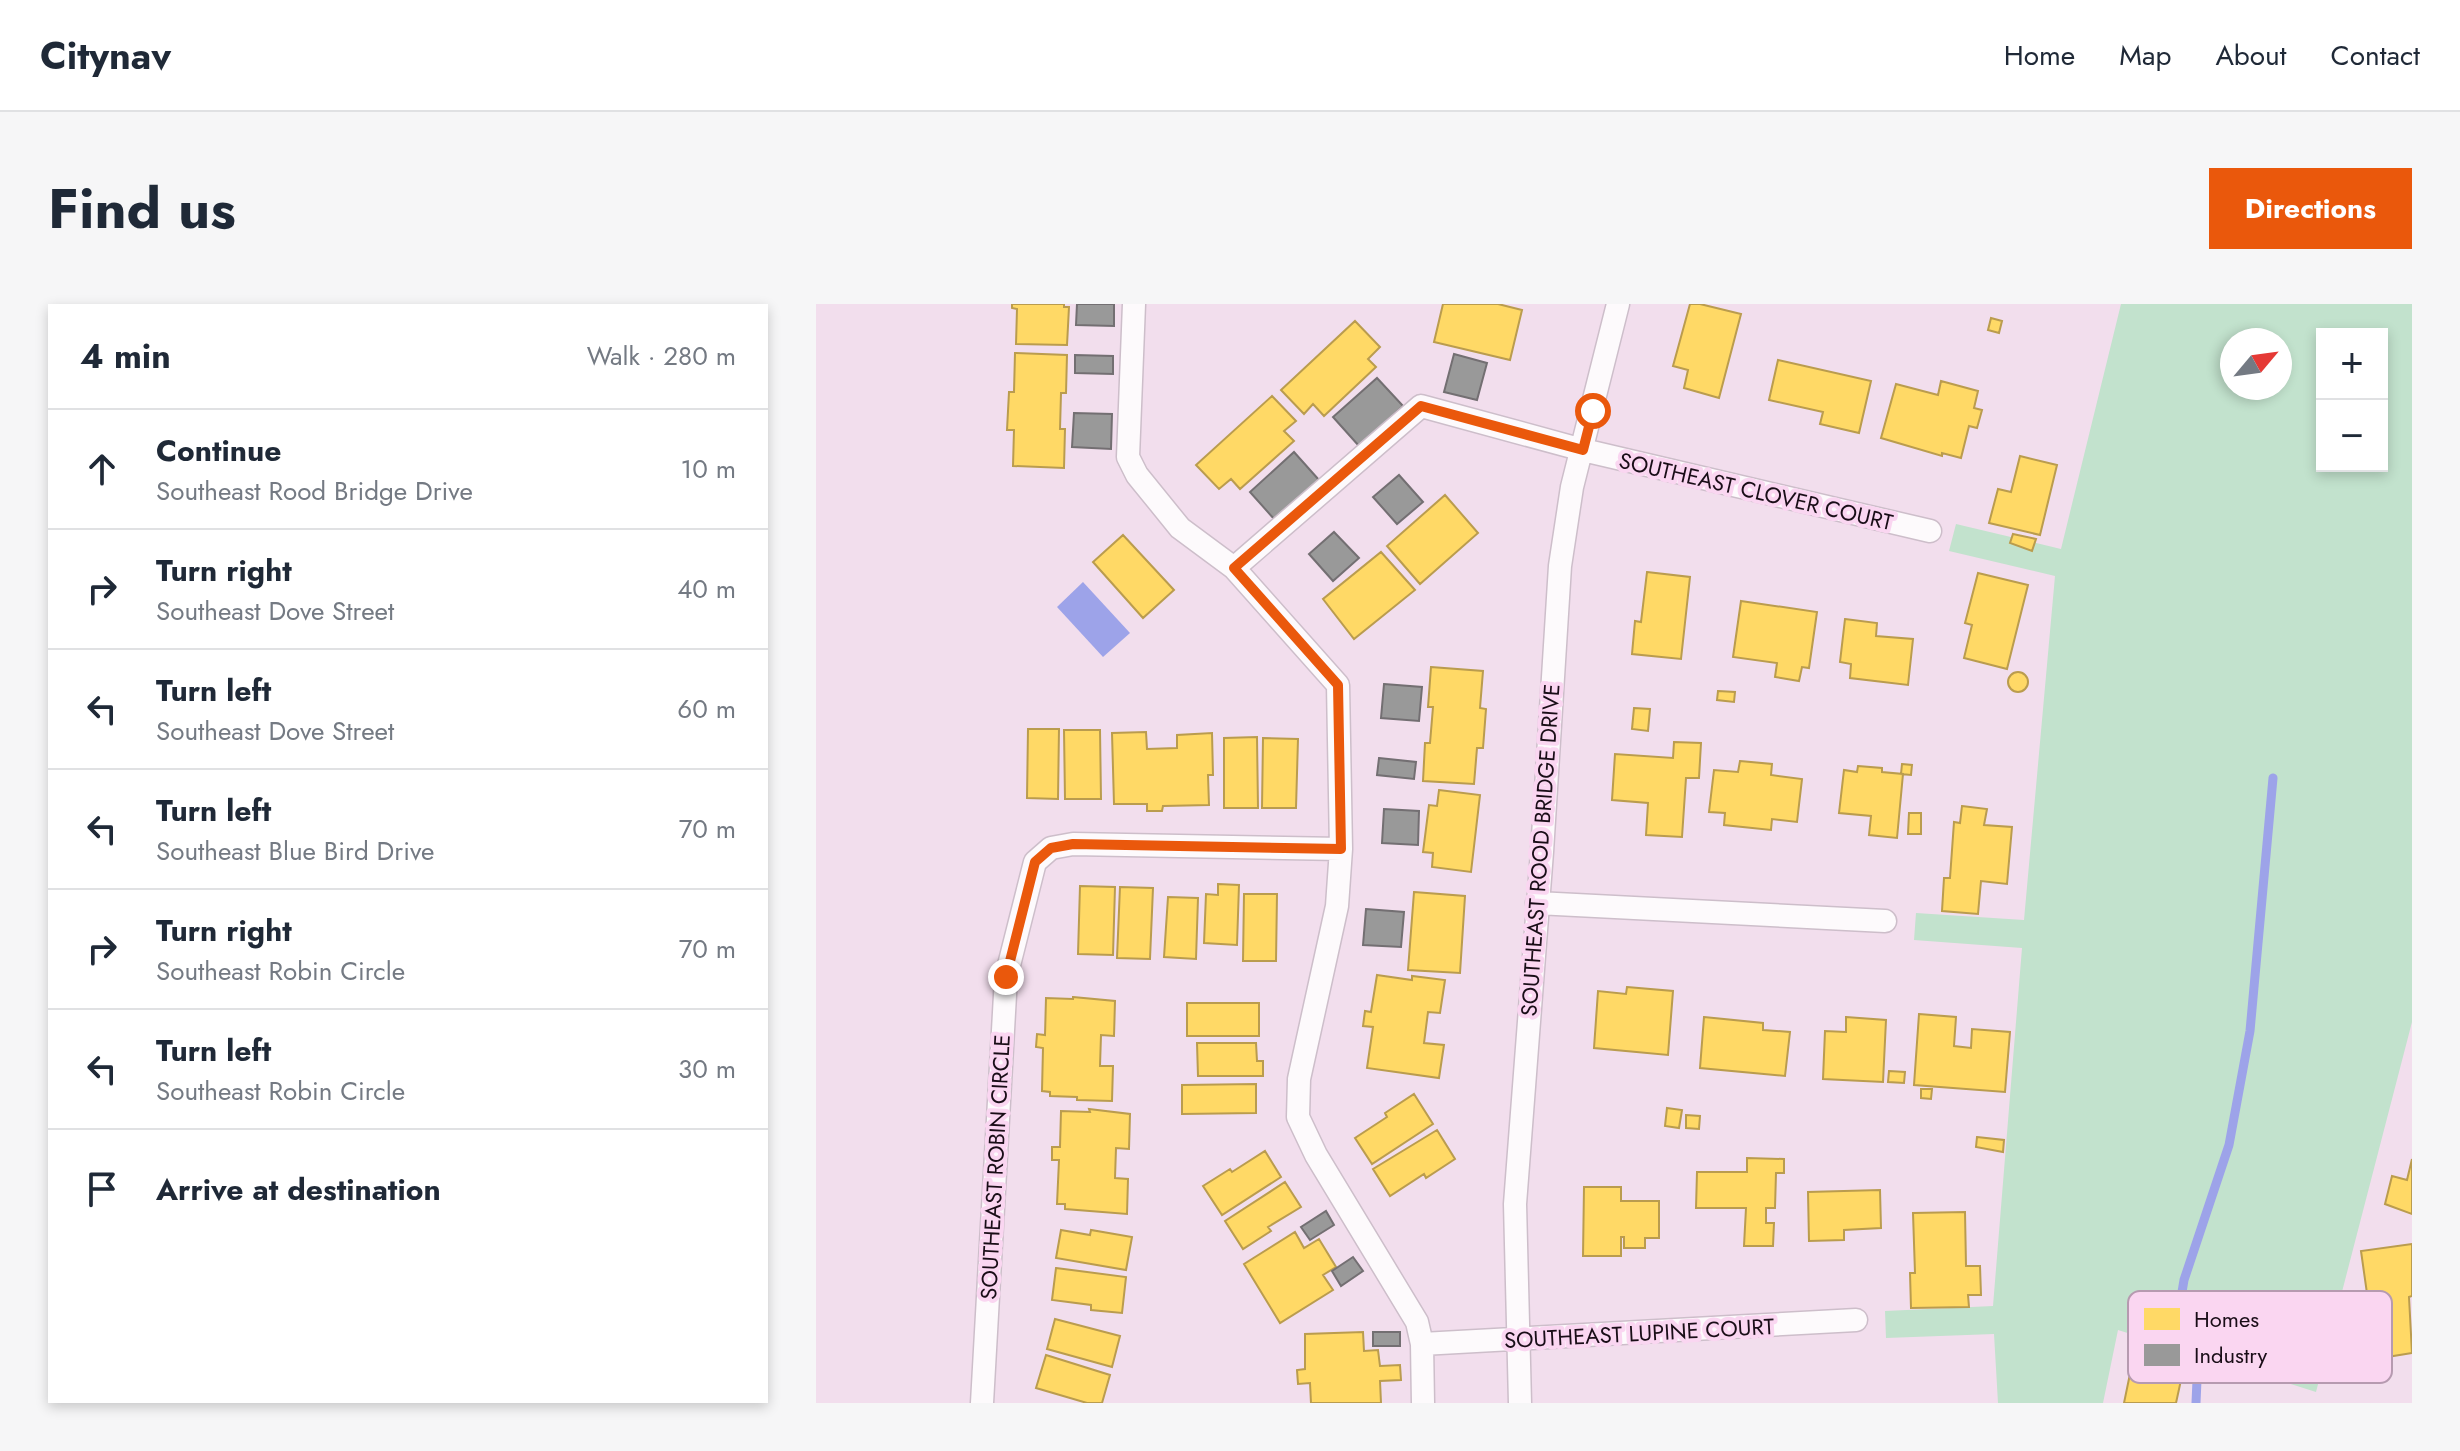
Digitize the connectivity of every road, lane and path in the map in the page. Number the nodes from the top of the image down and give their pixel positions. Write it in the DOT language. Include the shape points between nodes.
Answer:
graph roads {
  1 [pos="1134,304"];
  2 [pos="1618,304"];
  3 [pos="1583,450"];
  4 [pos="1930,531"];
  5 [pos="1234,568"];
  6 [pos="1341,849"];
  7 [pos="1537,903"];
  8 [pos="1885,921"];
  9 [pos="1856,1320"];
  10 [pos="1517,1341"];
  11 [pos="1422,1344"];
  12 [pos="982,1403"];
  13 [pos="1423,1403"];
  14 [pos="1520,1403"];
  1 -- 5 [label="street" via="1128,457 1180,528"];
  2 -- 3 [label="street, SOUTHEAST ROOD BRIDGE DRIVE"];
  3 -- 4 [label="street, SOUTHEAST CLOVER COURT"];
  3 -- 5 [label="street, SOUTHEAST CLOVER COURT" via="1421,406"];
  3 -- 7 [label="street, SOUTHEAST ROOD BRIDGE DRIVE" via="1560,566"];
  5 -- 6 [label="street" via="1338,685"];
  6 -- 11 [label="street" via="1337,906 1299,1079 1298,1117 1417,1322"];
  6 -- 12 [label="street, SOUTHEAST ROBIN CIRCLE" via="1073,844 1051,848 1035,862 1006,977"];
  7 -- 8 [label="street"];
  7 -- 10 [label="street, SOUTHEAST ROOD BRIDGE DRIVE" via="1515,1204"];
  9 -- 10 [label="street, SOUTHEAST LUPINE COURT"];
  10 -- 11 [label="street, SOUTHEAST LUPINE COURT"];
  10 -- 14 [label="street, SOUTHEAST ROOD BRIDGE DRIVE"];
  11 -- 13 [label="street"];
}
